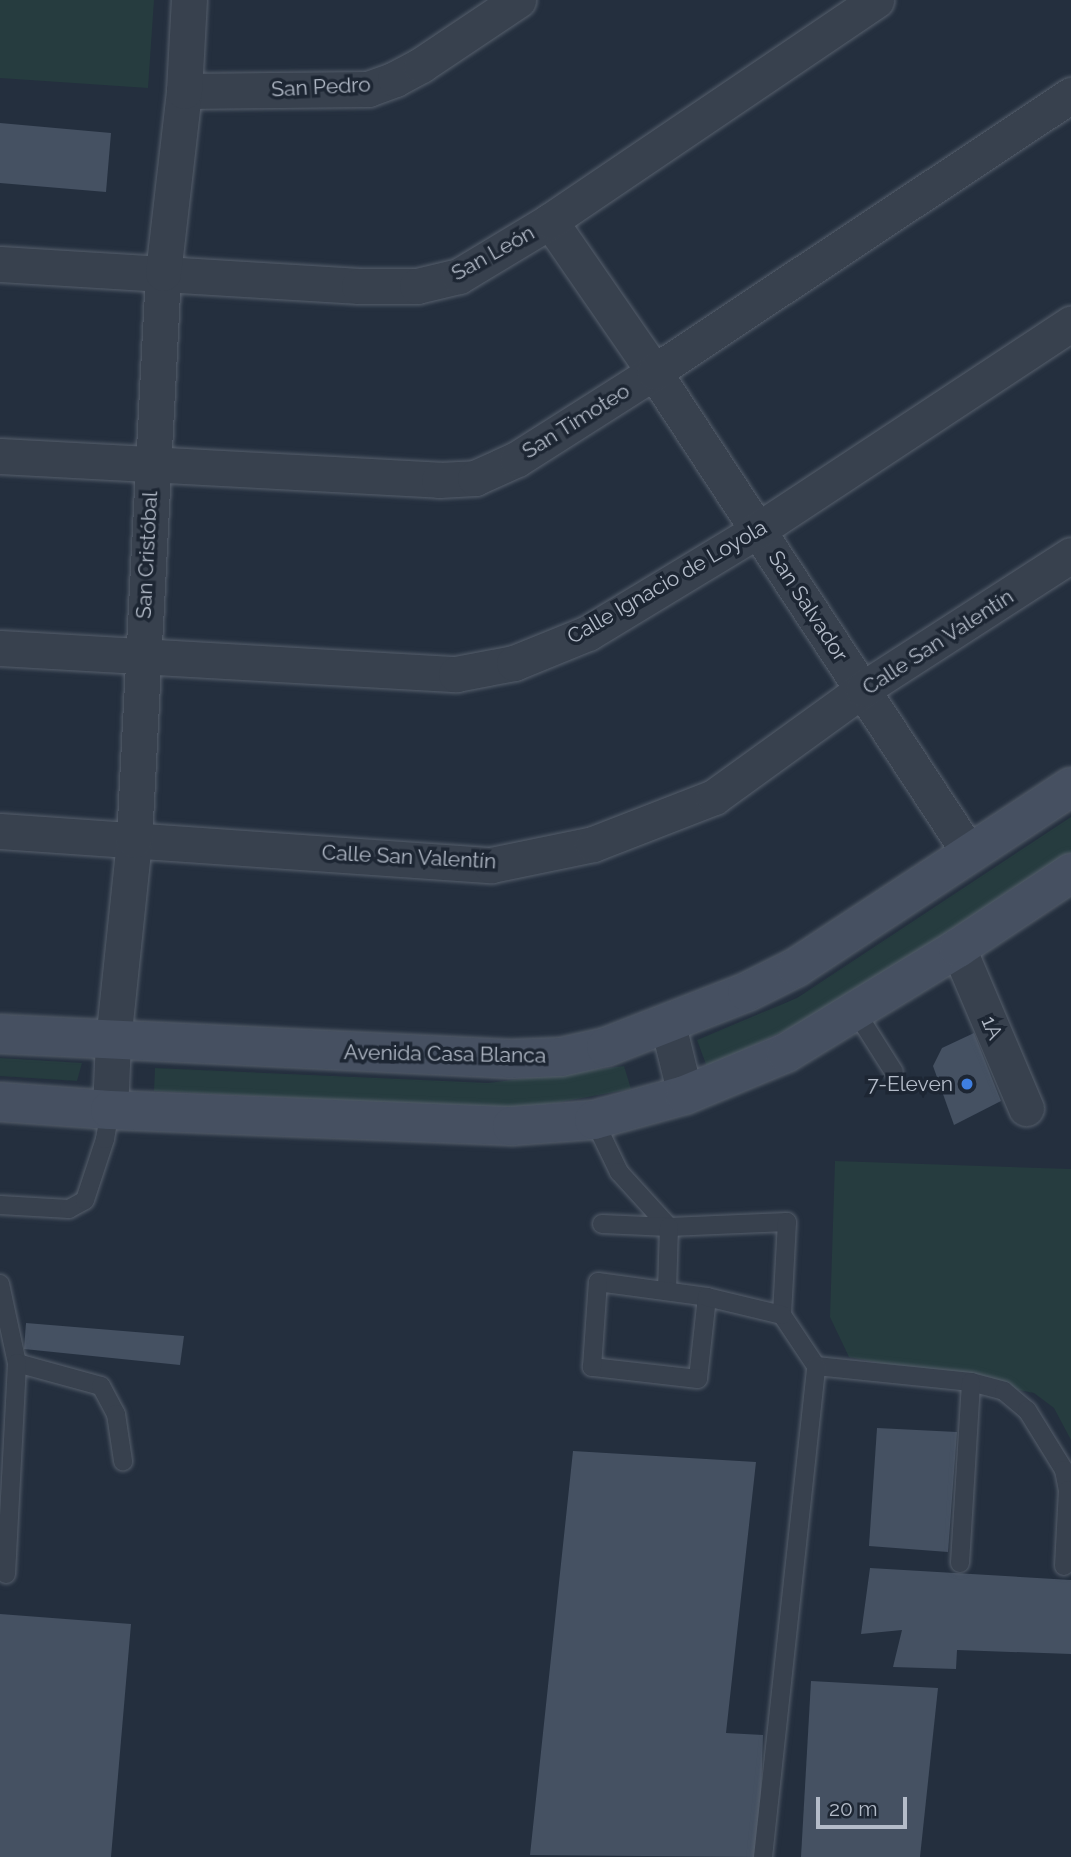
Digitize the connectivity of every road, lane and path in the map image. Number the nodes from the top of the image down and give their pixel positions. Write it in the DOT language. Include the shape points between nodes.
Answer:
graph roads {
  1 [pos="189,0"];
  2 [pos="518,0"];
  3 [pos="876,0"];
  4 [pos="184,90"];
  5 [pos="1071,95"];
  6 [pos="550,221"];
  7 [pos="0,264"];
  8 [pos="163,273"];
  9 [pos="1071,324"];
  10 [pos="654,372"];
  11 [pos="0,456"];
  12 [pos="151,465"];
  13 [pos="758,530"];
  14 [pos="1071,555"];
  15 [pos="0,648"];
  16 [pos="142,657"];
  17 [pos="863,689"];
  18 [pos="1071,788"];
  19 [pos="0,831"];
  20 [pos="134,840"];
  21 [pos="970,854"];
  22 [pos="1071,873"];
  23 [pos="958,948"];
  24 [pos="856,1012"];
  25 [pos="668,1025"];
  26 [pos="0,1034"];
  27 [pos="113,1041"];
  28 [pos="894,1072"];
  29 [pos="685,1095"];
  30 [pos="0,1102"];
  31 [pos="1026,1108"];
  32 [pos="110,1110"];
  33 [pos="594,1120"];
  34 [pos="0,1205"];
  35 [pos="601,1224"];
  36 [pos="669,1227"];
  37 [pos="0,1284"];
  38 [pos="667,1289"];
  39 [pos="707,1297"];
  40 [pos="782,1315"];
  41 [pos="17,1363"];
  42 [pos="816,1366"];
  43 [pos="971,1382"];
  44 [pos="122,1461"];
  45 [pos="960,1563"];
  46 [pos="1064,1566"];
  47 [pos="6,1574"];
  48 [pos="763,1857"];
  1 -- 4 [label="street, San Cristóbal"];
  2 -- 4 [label="street, San Pedro" via="421,65 368,89"];
  3 -- 6 [label="street, San León"];
  4 -- 8 [label="street, San Cristóbal"];
  5 -- 10 [label="street, San Timoteo"];
  6 -- 8 [label="street, San León" via="459,276 417,286"];
  6 -- 10 [label="street, San Salvador"];
  7 -- 8 [label="street, San León"];
  8 -- 12 [label="street, San Cristóbal"];
  9 -- 13 [label="street, Calle Ignacio de Loyola"];
  10 -- 12 [label="street, San Timoteo" via="517,459 475,478"];
  10 -- 13 [label="street, San Salvador"];
  11 -- 12 [label="street, San Timoteo"];
  12 -- 16 [label="street, San Cristóbal"];
  13 -- 16 [label="street, Calle Ignacio de Loyola" via="587,633 514,663 456,674"];
  13 -- 17 [label="street, San Salvador"];
  14 -- 17 [label="street, Calle San Valentín"];
  15 -- 16 [label="street, Calle Ignacio de Loyola"];
  16 -- 20 [label="street, San Cristóbal"];
  17 -- 20 [label="street, Calle San Valentín" via="714,797 593,844 491,865"];
  17 -- 21 [label="street, San Salvador"];
  18 -- 21 [label="street, Avenida Casa Blanca"];
  19 -- 20 [label="street, Calle San Valentín"];
  20 -- 27 [label="street, San Cristóbal"];
  21 -- 25 [label="street, Avenida Casa Blanca" via="797,967"];
  22 -- 23 [label="street"];
  23 -- 24 [label="street"];
  23 -- 31 [label="street, 1A"];
  24 -- 28 [label="lane"];
  24 -- 29 [label="street" via="786,1053"];
  25 -- 27 [label="street, Avenida Casa Blanca" via="561,1057 511,1059"];
  25 -- 29 [label="street"];
  26 -- 27 [label="street, Avenida Casa Blanca"];
  27 -- 32 [label="street, San Cristóbal"];
  29 -- 33 [label="street"];
  30 -- 32 [label="street"];
  32 -- 33 [label="street" via="513,1126"];
  32 -- 34 [label="lane" via="85,1200 69,1209"];
  33 -- 36 [label="lane" via="619,1172"];
  35 -- 36 [label="lane"];
  36 -- 38 [label="lane"];
  36 -- 40 [label="lane" via="786,1222"];
  37 -- 41 [label="lane"];
  38 -- 39 [label="lane"];
  38 -- 39 [label="lane" via="598,1282 592,1367 698,1379"];
  39 -- 40 [label="lane"];
  40 -- 42 [label="lane"];
  41 -- 44 [label="lane" via="101,1386 116,1415"];
  41 -- 47 [label="lane"];
  42 -- 43 [label="lane"];
  42 -- 48 [label="lane"];
  43 -- 45 [label="lane"];
  43 -- 46 [label="lane" via="1004,1391 1027,1410 1064,1469 1068,1490"];
}
